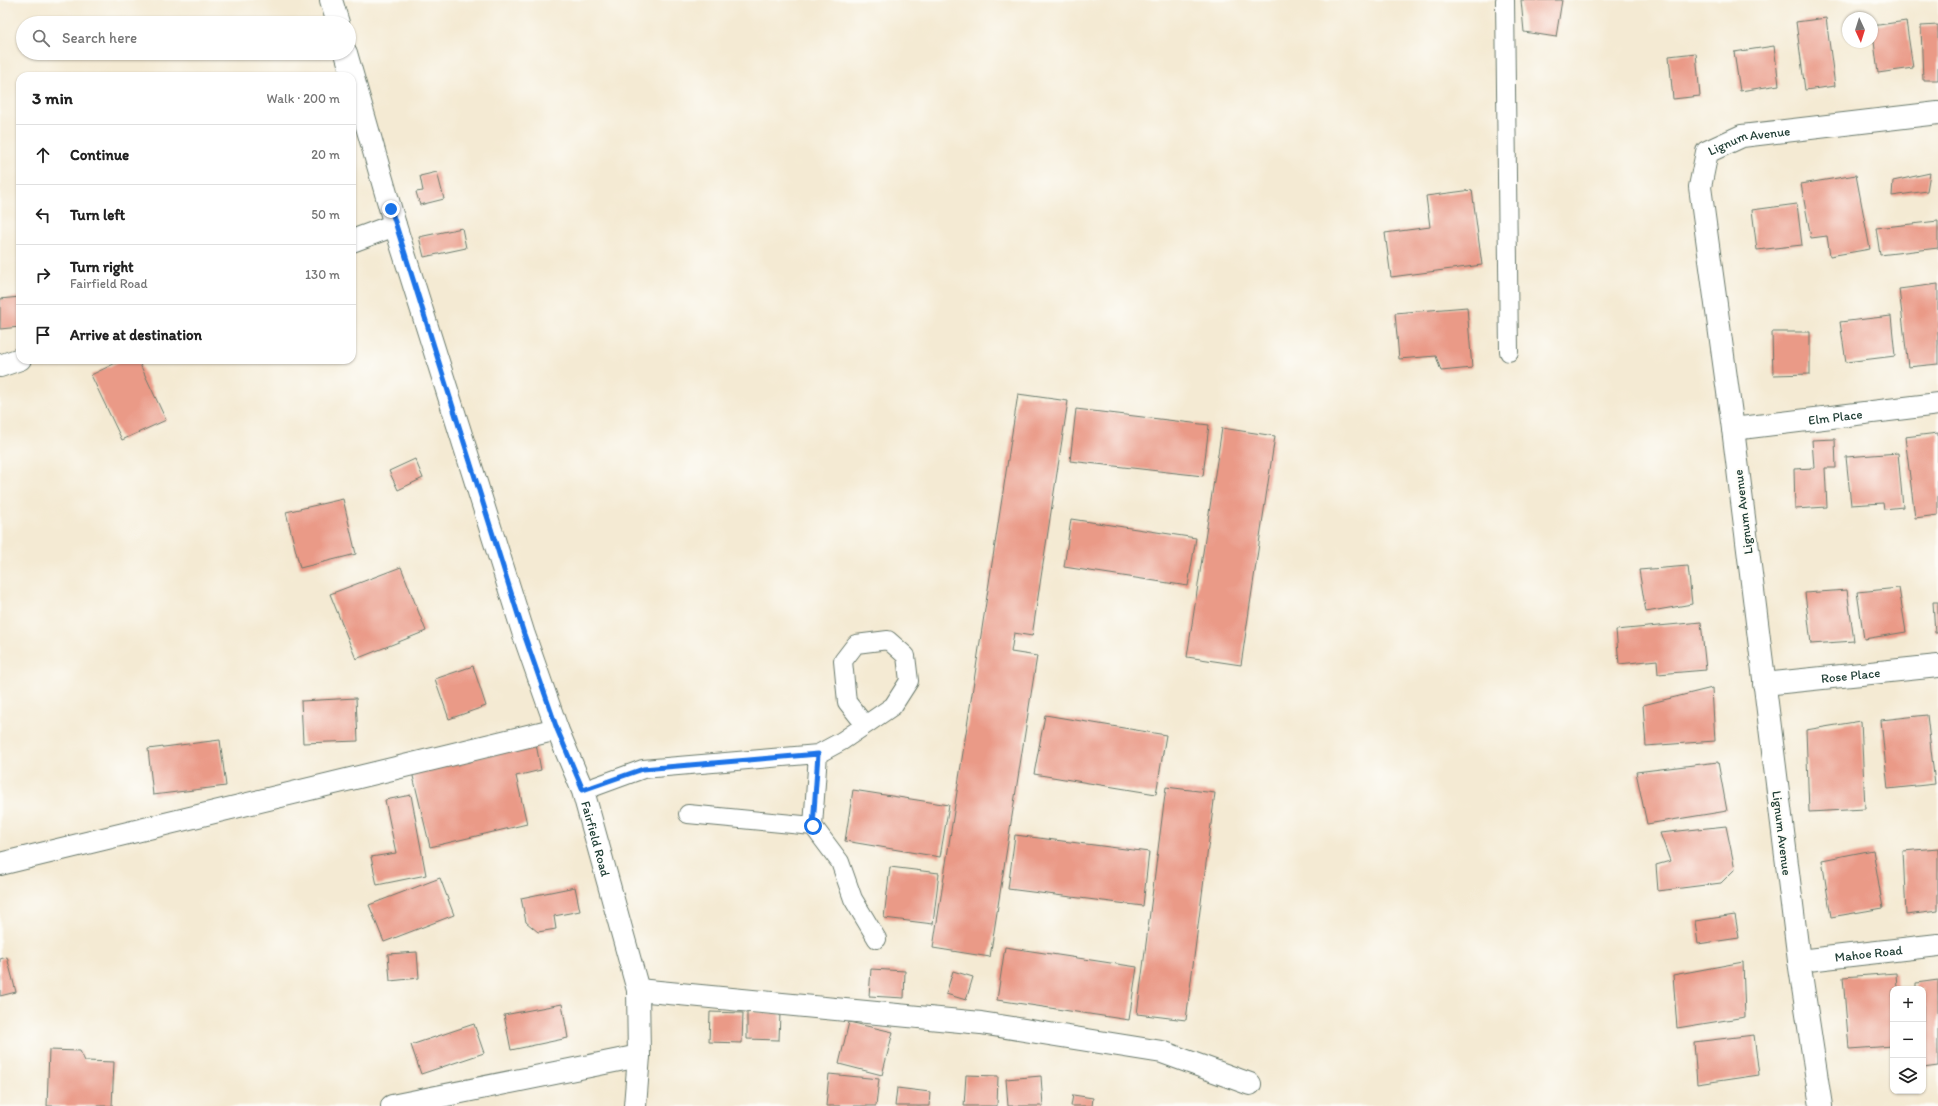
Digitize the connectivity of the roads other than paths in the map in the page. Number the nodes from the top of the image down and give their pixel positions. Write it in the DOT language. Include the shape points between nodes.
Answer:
graph roads {
  1 [pos="331,0"];
  2 [pos="1505,0"];
  3 [pos="336,16"];
  4 [pos="348,60"];
  5 [pos="351,72"];
  6 [pos="356,88"];
  7 [pos="1938,113"];
  8 [pos="395,225"];
  9 [pos="356,240"];
  10 [pos="1509,352"];
  11 [pos="16,360"];
  12 [pos="0,366"];
  13 [pos="1938,404"];
  14 [pos="1733,429"];
  15 [pos="1938,666"];
  16 [pos="1764,684"];
  17 [pos="865,725"];
  18 [pos="557,729"];
  19 [pos="818,754"];
  20 [pos="583,790"];
  21 [pos="688,814"];
  22 [pos="813,826"];
  23 [pos="0,864"];
  24 [pos="876,939"];
  25 [pos="1938,944"];
  26 [pos="1799,961"];
  27 [pos="638,990"];
  28 [pos="639,1056"];
  29 [pos="1250,1084"];
  30 [pos="392,1106"];
  31 [pos="635,1106"];
  32 [pos="1821,1106"];
  1 -- 3 [label="street"];
  2 -- 10 [label="lane"];
  4 -- 5 [label="street, Fairfield Road"];
  6 -- 8 [label="street, Fairfield Road"];
  7 -- 14 [label="street, Lignum Avenue" via="1742,136 1707,152 1700,188"];
  8 -- 9 [label="street"];
  8 -- 18 [label="street, Fairfield Road" via="524,634"];
  11 -- 12 [label="street"];
  13 -- 14 [label="street, Elm Place"];
  14 -- 16 [label="street, Lignum Avenue"];
  15 -- 16 [label="street, Rose Place"];
  16 -- 26 [label="street, Lignum Avenue"];
  17 -- 17 [label="lane" via="893,706 909,681 906,656 888,640 856,644 843,661 847,702"];
  17 -- 19 [label="lane"];
  18 -- 20 [label="street, Fairfield Road"];
  18 -- 23 [label="street"];
  19 -- 20 [label="lane" via="643,769"];
  19 -- 22 [label="lane"];
  20 -- 27 [label="street, Fairfield Road"];
  21 -- 22 [label="lane"];
  22 -- 24 [label="lane" via="840,862 853,899"];
  25 -- 26 [label="street, Mahoe Road"];
  26 -- 32 [label="street, Lignum Avenue"];
  27 -- 28 [label="street, Fairfield Road"];
  27 -- 29 [label="street" via="981,1023 1162,1052"];
  28 -- 30 [label="street"];
  28 -- 31 [label="street, Fairfield Road"];
}
